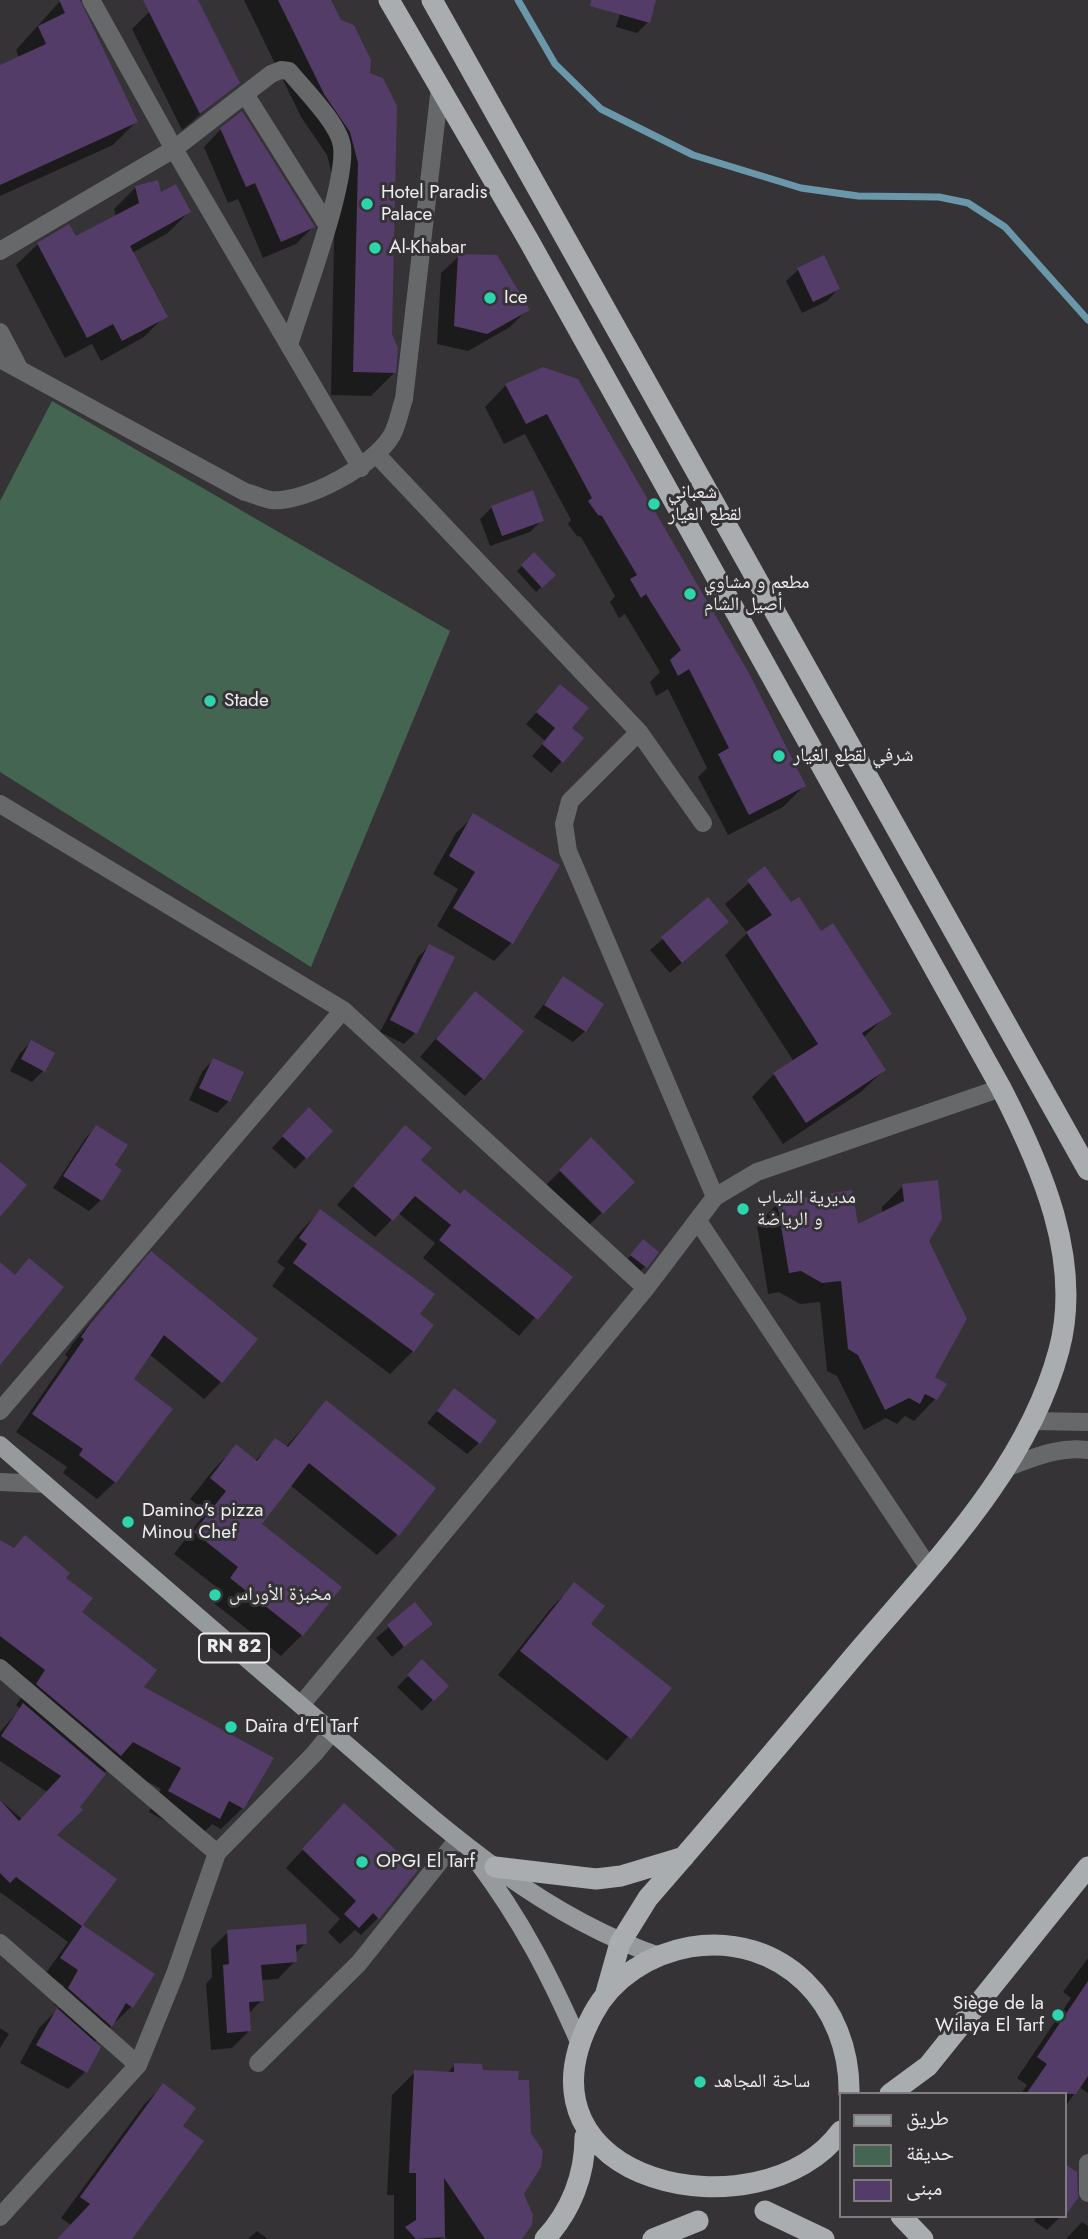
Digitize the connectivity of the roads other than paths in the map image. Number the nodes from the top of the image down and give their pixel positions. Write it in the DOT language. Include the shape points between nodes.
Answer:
graph roads {
  1 [pos="91,0"];
  2 [pos="389,0"];
  3 [pos="432,0"];
  4 [pos="440,87"];
  5 [pos="245,94"];
  6 [pos="174,149"];
  7 [pos="327,223"];
  8 [pos="0,251"];
  9 [pos="0,332"];
  10 [pos="289,345"];
  11 [pos="0,359"];
  12 [pos="20,370"];
  13 [pos="377,455"];
  14 [pos="361,468"];
  15 [pos="639,732"];
  16 [pos="0,804"];
  17 [pos="703,823"];
  18 [pos="343,1010"];
  19 [pos="1001,1088"];
  20 [pos="1088,1170"];
  21 [pos="715,1197"];
  22 [pos="698,1221"];
  23 [pos="646,1288"];
  24 [pos="0,1411"];
  25 [pos="1033,1420"];
  26 [pos="1088,1422"];
  27 [pos="0,1446"];
  28 [pos="1088,1450"];
  29 [pos="1005,1468"];
  30 [pos="0,1482"];
  31 [pos="45,1484"];
  32 [pos="929,1568"];
  33 [pos="0,1668"];
  34 [pos="301,1705"];
  35 [pos="332,1732"];
  36 [pos="463,1845"];
  37 [pos="217,1853"];
  38 [pos="684,1857"];
  39 [pos="495,1867"];
  40 [pos="1088,1867"];
  41 [pos="0,1943"];
  42 [pos="621,1943"];
  43 [pos="659,1956"];
  44 [pos="605,1996"];
  45 [pos="580,2044"];
  46 [pos="258,2063"];
  47 [pos="138,2065"];
  48 [pos="929,2066"];
  49 [pos="849,2092"];
  50 [pos="893,2092"];
  51 [pos="914,2092"];
  52 [pos="839,2135"];
  53 [pos="585,2137"];
  54 [pos="1088,2163"];
  55 [pos="616,2183"];
  56 [pos="1088,2193"];
  57 [pos="662,2212"];
  58 [pos="0,2217"];
  59 [pos="903,2218"];
  60 [pos="917,2230"];
  61 [pos="545,2239"];
  62 [pos="653,2239"];
  63 [pos="824,2239"];
  1 -- 6 [label="street"];
  2 -- 4 [label="highway"];
  3 -- 20 [label="highway"];
  4 -- 13 [label="street" via="404,399 393,433"];
  4 -- 19 [label="highway"];
  5 -- 6 [label="street"];
  5 -- 7 [label="street"];
  5 -- 7 [label="street" via="271,74 289,71 330,122 342,144"];
  6 -- 8 [label="street"];
  6 -- 10 [label="street"];
  7 -- 10 [label="street"];
  9 -- 12 [label="street"];
  10 -- 14 [label="street"];
  11 -- 12 [label="street"];
  12 -- 14 [label="street" via="245,492 271,500 292,499"];
  13 -- 14 [label="street"];
  13 -- 15 [label="street"];
  15 -- 17 [label="street"];
  15 -- 21 [label="street" via="570,801 564,824 568,851"];
  16 -- 18 [label="street"];
  18 -- 23 [label="street"];
  18 -- 24 [label="street"];
  19 -- 21 [label="street" via="757,1172"];
  19 -- 25 [label="highway" via="1036,1156 1056,1220 1065,1286 1059,1349"];
  21 -- 22 [label="street"];
  22 -- 23 [label="street"];
  22 -- 32 [label="street"];
  23 -- 34 [label="street"];
  25 -- 26 [label="street"];
  25 -- 29 [label="highway"];
  27 -- 31 [label="main road, RN 82"];
  28 -- 29 [label="street" via="1070,1447"];
  29 -- 32 [label="highway"];
  30 -- 31 [label="street"];
  31 -- 34 [label="main road, RN 82"];
  32 -- 38 [label="highway"];
  33 -- 37 [label="street"];
  34 -- 35 [label="main road, RN 82"];
  35 -- 36 [label="main road, RN 82"];
  35 -- 37 [label="street"];
  36 -- 39 [label="main road, RN 82"];
  36 -- 45 [label="main road, RN 82" via="528,1934"];
  36 -- 46 [label="street" via="359,1963"];
  37 -- 47 [label="street"];
  38 -- 39 [label="highway" via="596,1879"];
  38 -- 42 [label="highway" via="648,1898"];
  39 -- 42 [label="main road, RN 82" via="551,1906"];
  40 -- 48 [label="highway"];
  41 -- 47 [label="street"];
  42 -- 43 [label="main road, RN 82"];
  42 -- 44 [label="highway"];
  43 -- 44 [label="highway" via="630,1972"];
  43 -- 49 [label="highway" via="701,1945 723,1945 785,1966 831,2013 847,2053"];
  44 -- 45 [label="highway"];
  45 -- 53 [label="highway" via="575,2101"];
  47 -- 58 [label="street"];
  48 -- 50 [label="highway"];
  48 -- 51 [label="highway"];
  52 -- 63 [label="highway" via="824,2164 797,2191 757,2214"];
  53 -- 55 [label="highway"];
  53 -- 61 [label="highway" via="585,2157 573,2197"];
  54 -- 56 [label="street"];
  57 -- 62 [label="highway" via="707,2221"];
  59 -- 60 [label="highway"];
}
